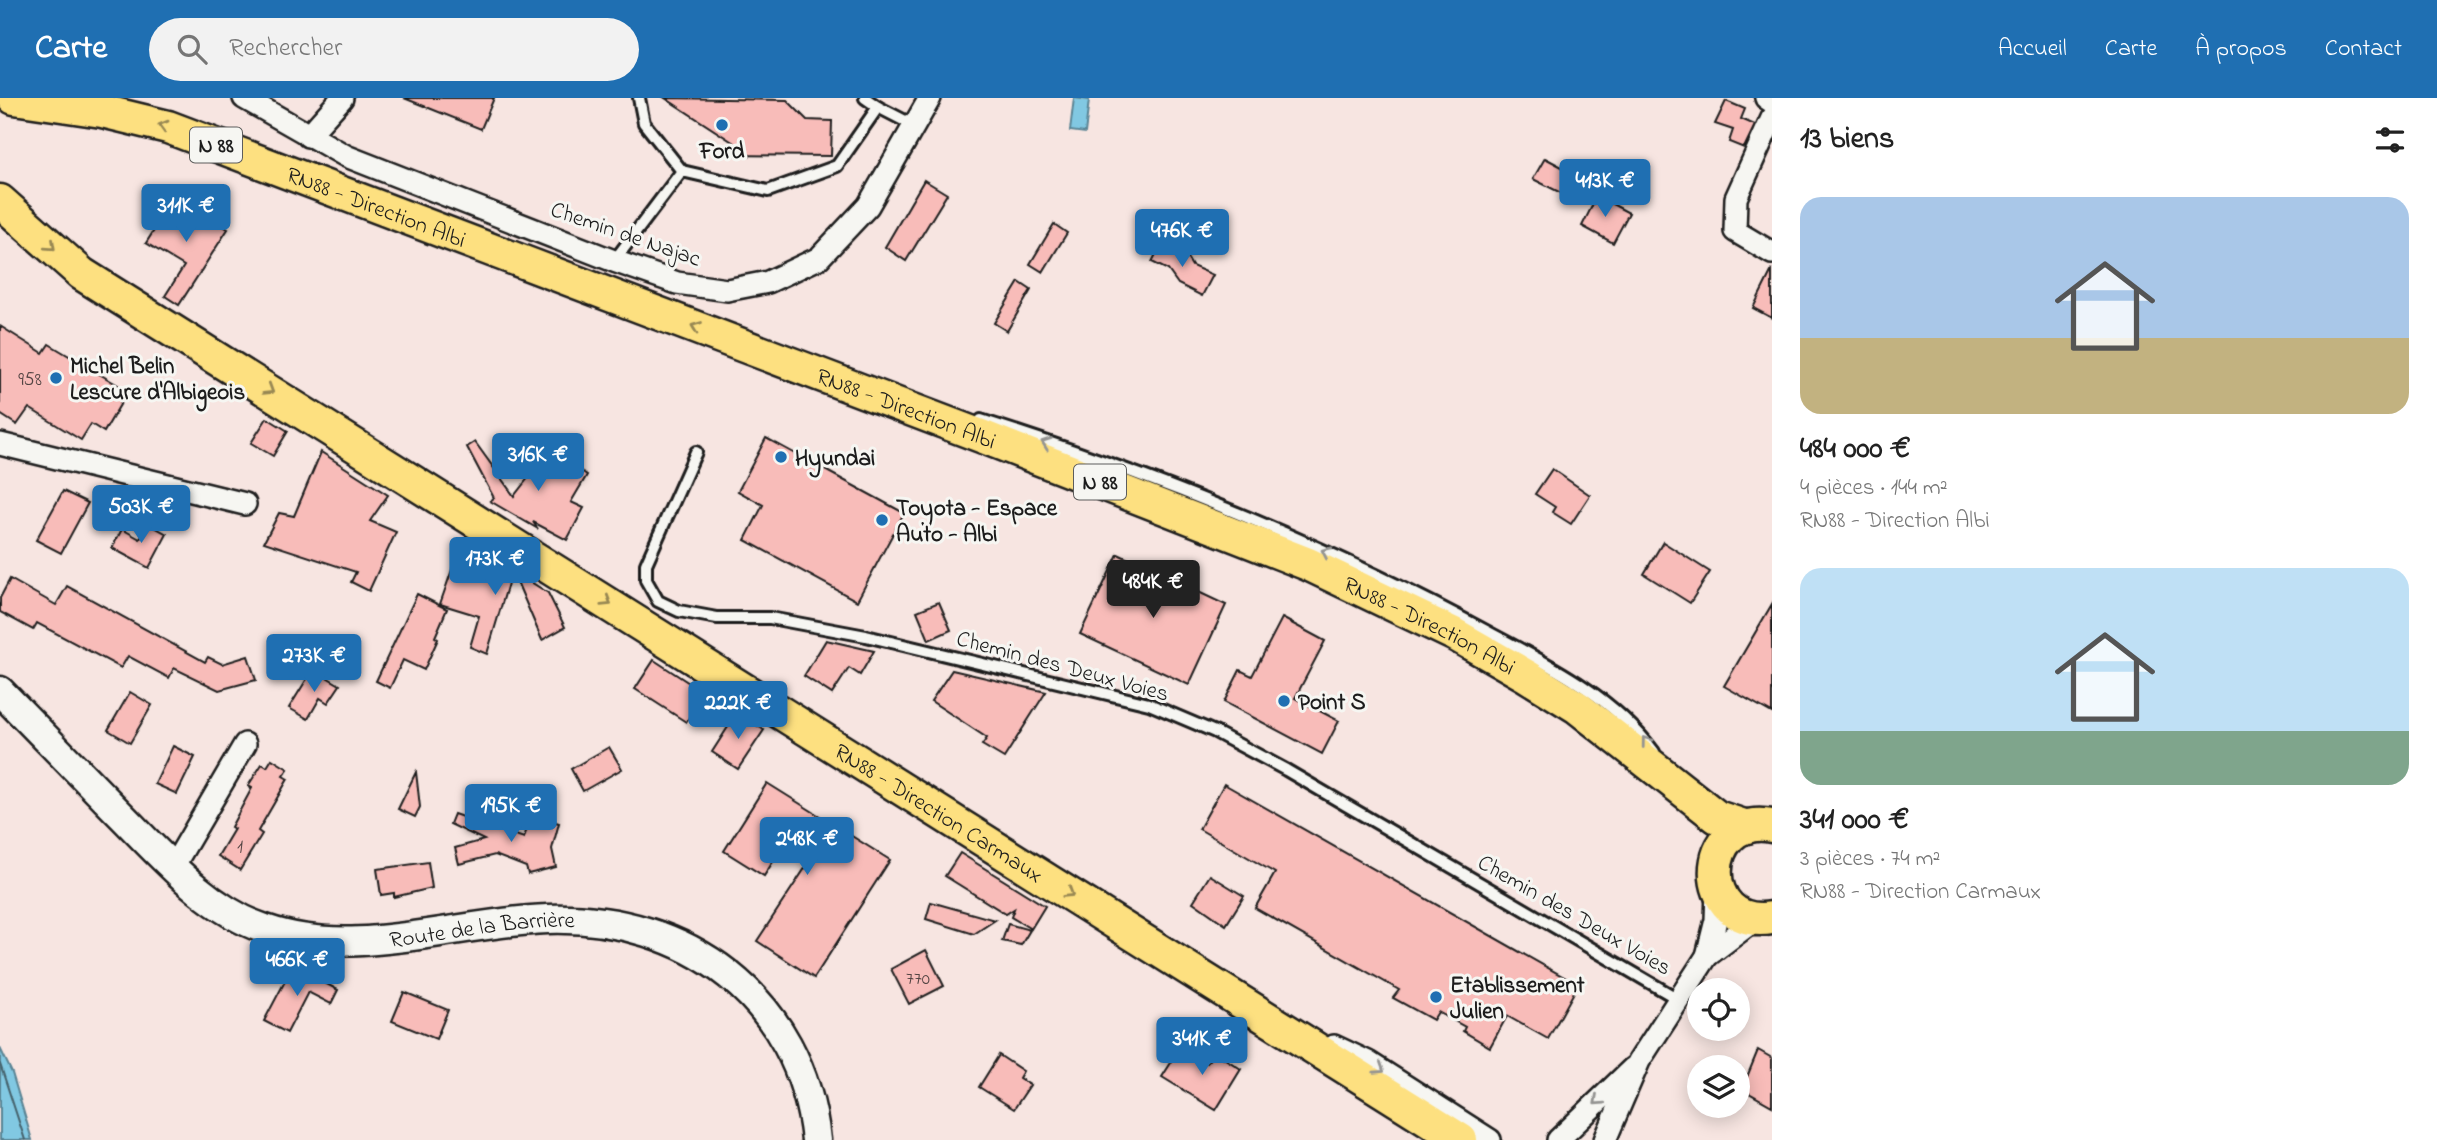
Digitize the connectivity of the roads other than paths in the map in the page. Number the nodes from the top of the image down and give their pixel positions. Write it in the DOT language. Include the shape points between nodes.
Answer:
graph roads {
  1 [pos="14,98"];
  2 [pos="244,98"];
  3 [pos="342,98"];
  4 [pos="639,98"];
  5 [pos="866,98"];
  6 [pos="930,98"];
  7 [pos="1766,98"];
  8 [pos="1772,102"];
  9 [pos="878,107"];
  10 [pos="1772,118"];
  11 [pos="913,125"];
  12 [pos="308,136"];
  13 [pos="682,171"];
  14 [pos="0,201"];
  15 [pos="1772,253"];
  16 [pos="614,261"];
  17 [pos="729,340"];
  18 [pos="935,405"];
  19 [pos="973,417"];
  20 [pos="0,444"];
  21 [pos="696,452"];
  22 [pos="245,504"];
  23 [pos="0,691"];
  24 [pos="245,744"];
  25 [pos="1687,796"];
  26 [pos="1759,826"];
  27 [pos="173,867"];
  28 [pos="1717,889"];
  29 [pos="1764,919"];
  30 [pos="1707,956"];
  31 [pos="1678,999"];
  32 [pos="1253,1008"];
  33 [pos="1639,1062"];
  34 [pos="816,1140"];
  35 [pos="1461,1140"];
  36 [pos="1490,1140"];
  37 [pos="1558,1140"];
  38 [pos="1605,1140"];
  17 -- 1 [label="main road, RN88 - Direction Albi / N 88, one-way" via="167,127 102,111"];
  2 -- 12 [label="street, Chemin de Najac"];
  3 -- 12 [label="street"];
  4 -- 13 [label="lane" via="644,123"];
  5 -- 9 [label="lane"];
  6 -- 11 [label="street, Chemin de Najac"];
  7 -- 8 [label="street"];
  9 -- 11 [label="lane"];
  9 -- 13 [label="lane" via="837,166 768,191"];
  10 -- 15 [label="street" via="1736,198 1735,231"];
  11 -- 16 [label="street, Chemin de Najac" via="868,206 819,258 768,282 727,290 677,283"];
  12 -- 16 [label="street, Chemin de Najac" via="346,156"];
  13 -- 16 [label="lane"];
  14 -- 32 [label="main road, RN88 - Direction Carmaux, one-way" via="82,274"];
  17 -- 18 [label="lane"];
  17 -- 25 [label="main road, RN88 - Direction Albi / N 88" via="1162,505 1369,593 1454,634 1577,707"];
  25 -- 19 [label="lane, one-way" via="1640,732 1609,704 1538,658 1311,545 1142,477"];
  20 -- 22 [label="street"];
  21 -- 31 [label="lane, Chemin des Deux Voies" via="646,564 646,580 658,601 679,611 718,618 770,618 866,636 1149,705 1286,770"];
  23 -- 27 [label="street, Route de la Barrière"];
  24 -- 27 [label="street"];
  25 -- 26 [label="main road, RN88 - Direction Albi / N 88" via="1717,817"];
  26 -- 28 [label="main road" via="1733,834 1722,845 1714,874"];
  27 -- 34 [label="street, Route de la Barrière" via="215,903 261,928 296,940 365,940 548,919 616,925 666,939 711,960 748,989 769,1015 796,1062"];
  28 -- 29 [label="main road" via="1739,914"];
  28 -- 30 [label="street" via="1716,920"];
  29 -- 30 [label="street"];
  30 -- 31 [label="street"];
  31 -- 33 [label="street"];
  32 -- 35 [label="main road, RN88 - Direction Carmaux"];
  32 -- 36 [label="street, one-way" via="1368,1062"];
  33 -- 37 [label="street, one-way"];
  33 -- 38 [label="street"];
}
